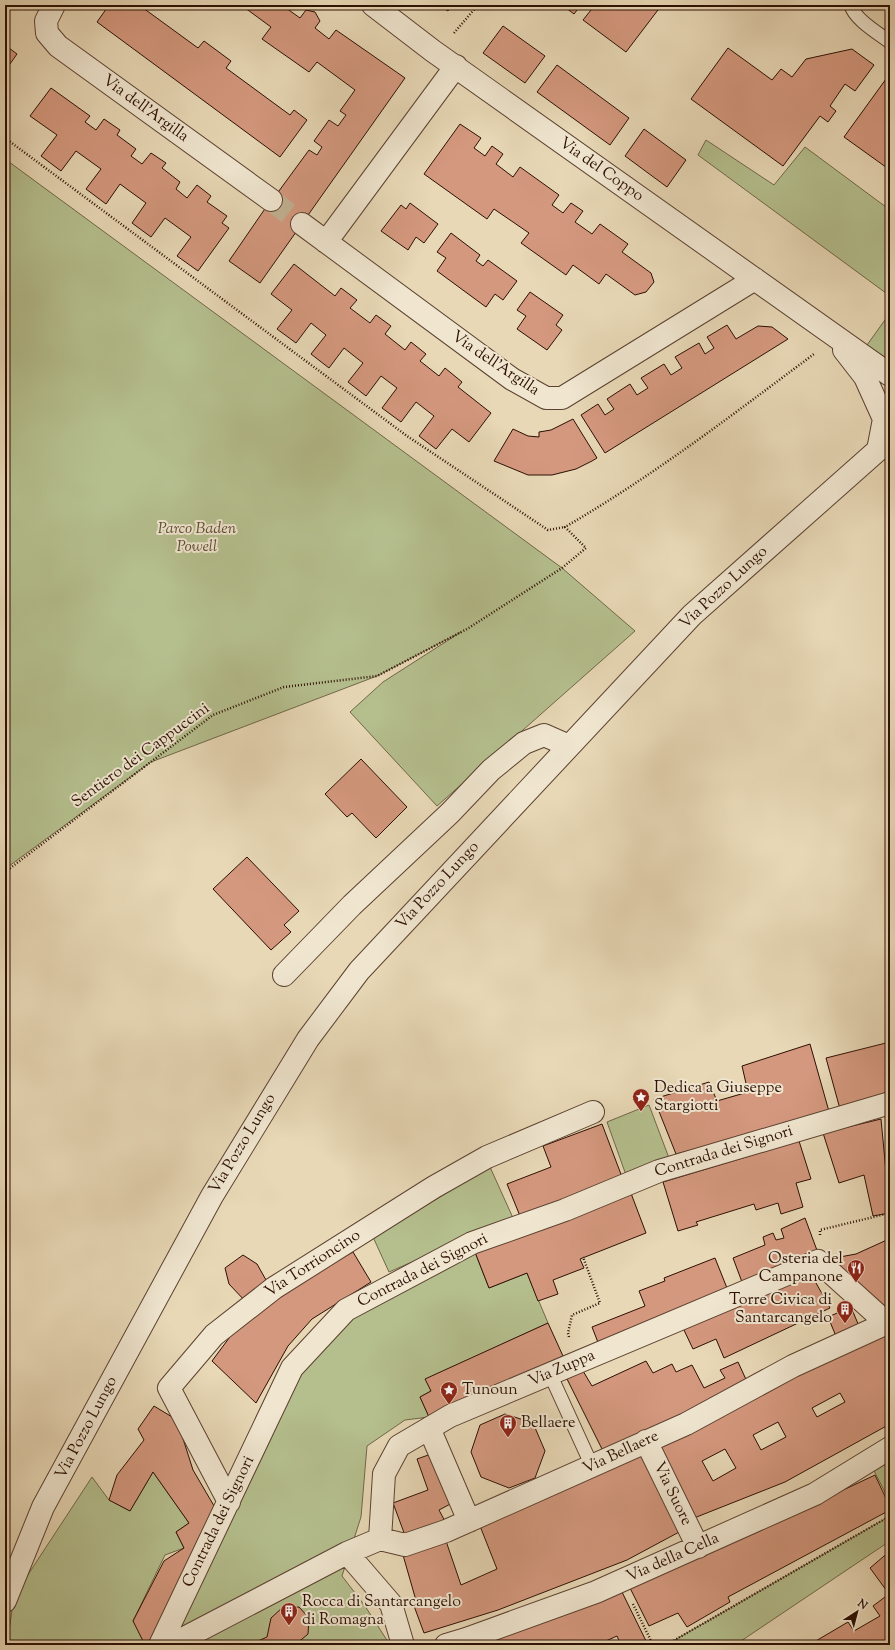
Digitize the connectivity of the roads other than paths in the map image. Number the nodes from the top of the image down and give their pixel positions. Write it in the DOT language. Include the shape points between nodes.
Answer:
graph roads {
  1 [pos="54,5"];
  2 [pos="373,5"];
  3 [pos="851,5"];
  4 [pos="890,42"];
  5 [pos="456,66"];
  6 [pos="271,200"];
  7 [pos="302,224"];
  8 [pos="326,242"];
  9 [pos="755,278"];
  10 [pos="830,334"];
  11 [pos="890,375"];
  12 [pos="884,446"];
  13 [pos="568,746"];
  14 [pos="284,975"];
  15 [pos="890,1103"];
  16 [pos="593,1112"];
  17 [pos="888,1325"];
  18 [pos="550,1374"];
  19 [pos="429,1428"];
  20 [pos="646,1442"];
  21 [pos="890,1448"];
  22 [pos="592,1466"];
  23 [pos="229,1502"];
  24 [pos="469,1521"];
  25 [pos="380,1539"];
  26 [pos="698,1546"];
  27 [pos="347,1553"];
  28 [pos="5,1601"];
  29 [pos="398,1644"];
  30 [pos="160,1645"];
  31 [pos="171,1645"];
  32 [pos="446,1645"];
  1 -- 6 [label="street, Via dell'Argilla" via="46,21 47,33 58,46"];
  2 -- 5 [label="street, Via del Coppo"];
  3 -- 4 [label="lane" via="852,11"];
  5 -- 8 [label="street"];
  5 -- 9 [label="street, Via del Coppo"];
  7 -- 8 [label="street, Via dell'Argilla"];
  8 -- 9 [label="street, Via dell'Argilla" via="512,379 546,398 562,398"];
  9 -- 10 [label="street, Via del Coppo"];
  10 -- 11 [label="street, Via del Coppo"];
  10 -- 12 [label="street, Via del Coppo" via="865,377 884,419"];
  12 -- 13 [label="street, Via Pozzo Lungo" via="692,615"];
  13 -- 14 [label="street" via="544,735 524,743 491,770"];
  13 -- 28 [label="street, Via Pozzo Lungo" via="359,972 308,1039 212,1196 62,1473 44,1508"];
  15 -- 23 [label="street, Contrada dei Signori" via="659,1171 565,1210 472,1243 346,1310 292,1368"];
  16 -- 23 [label="street, Via Torrioncino" via="487,1157 434,1186 274,1288 214,1335 169,1388"];
  17 -- 18 [label="street, Via Zuppa" via="818,1261"];
  17 -- 20 [label="street, Via Bellaere" via="792,1366 686,1424"];
  18 -- 19 [label="street, Via Zuppa" via="450,1416"];
  18 -- 22 [label="lane"];
  19 -- 24 [label="street"];
  19 -- 25 [label="street, Via Zuppa" via="399,1446 384,1474"];
  20 -- 22 [label="street, Via Bellaere"];
  20 -- 26 [label="street, Via Suore"];
  21 -- 26 [label="street, Via della Cella" via="815,1494"];
  22 -- 24 [label="street, Via Bellaere"];
  23 -- 30 [label="street, Contrada dei Signori"];
  24 -- 25 [label="street, Via Bellaere" via="405,1545"];
  25 -- 27 [label="street"];
  26 -- 32 [label="street, Via della Cella" via="596,1592"];
  27 -- 29 [label="street" via="391,1604"];
  27 -- 31 [label="street"];
}
